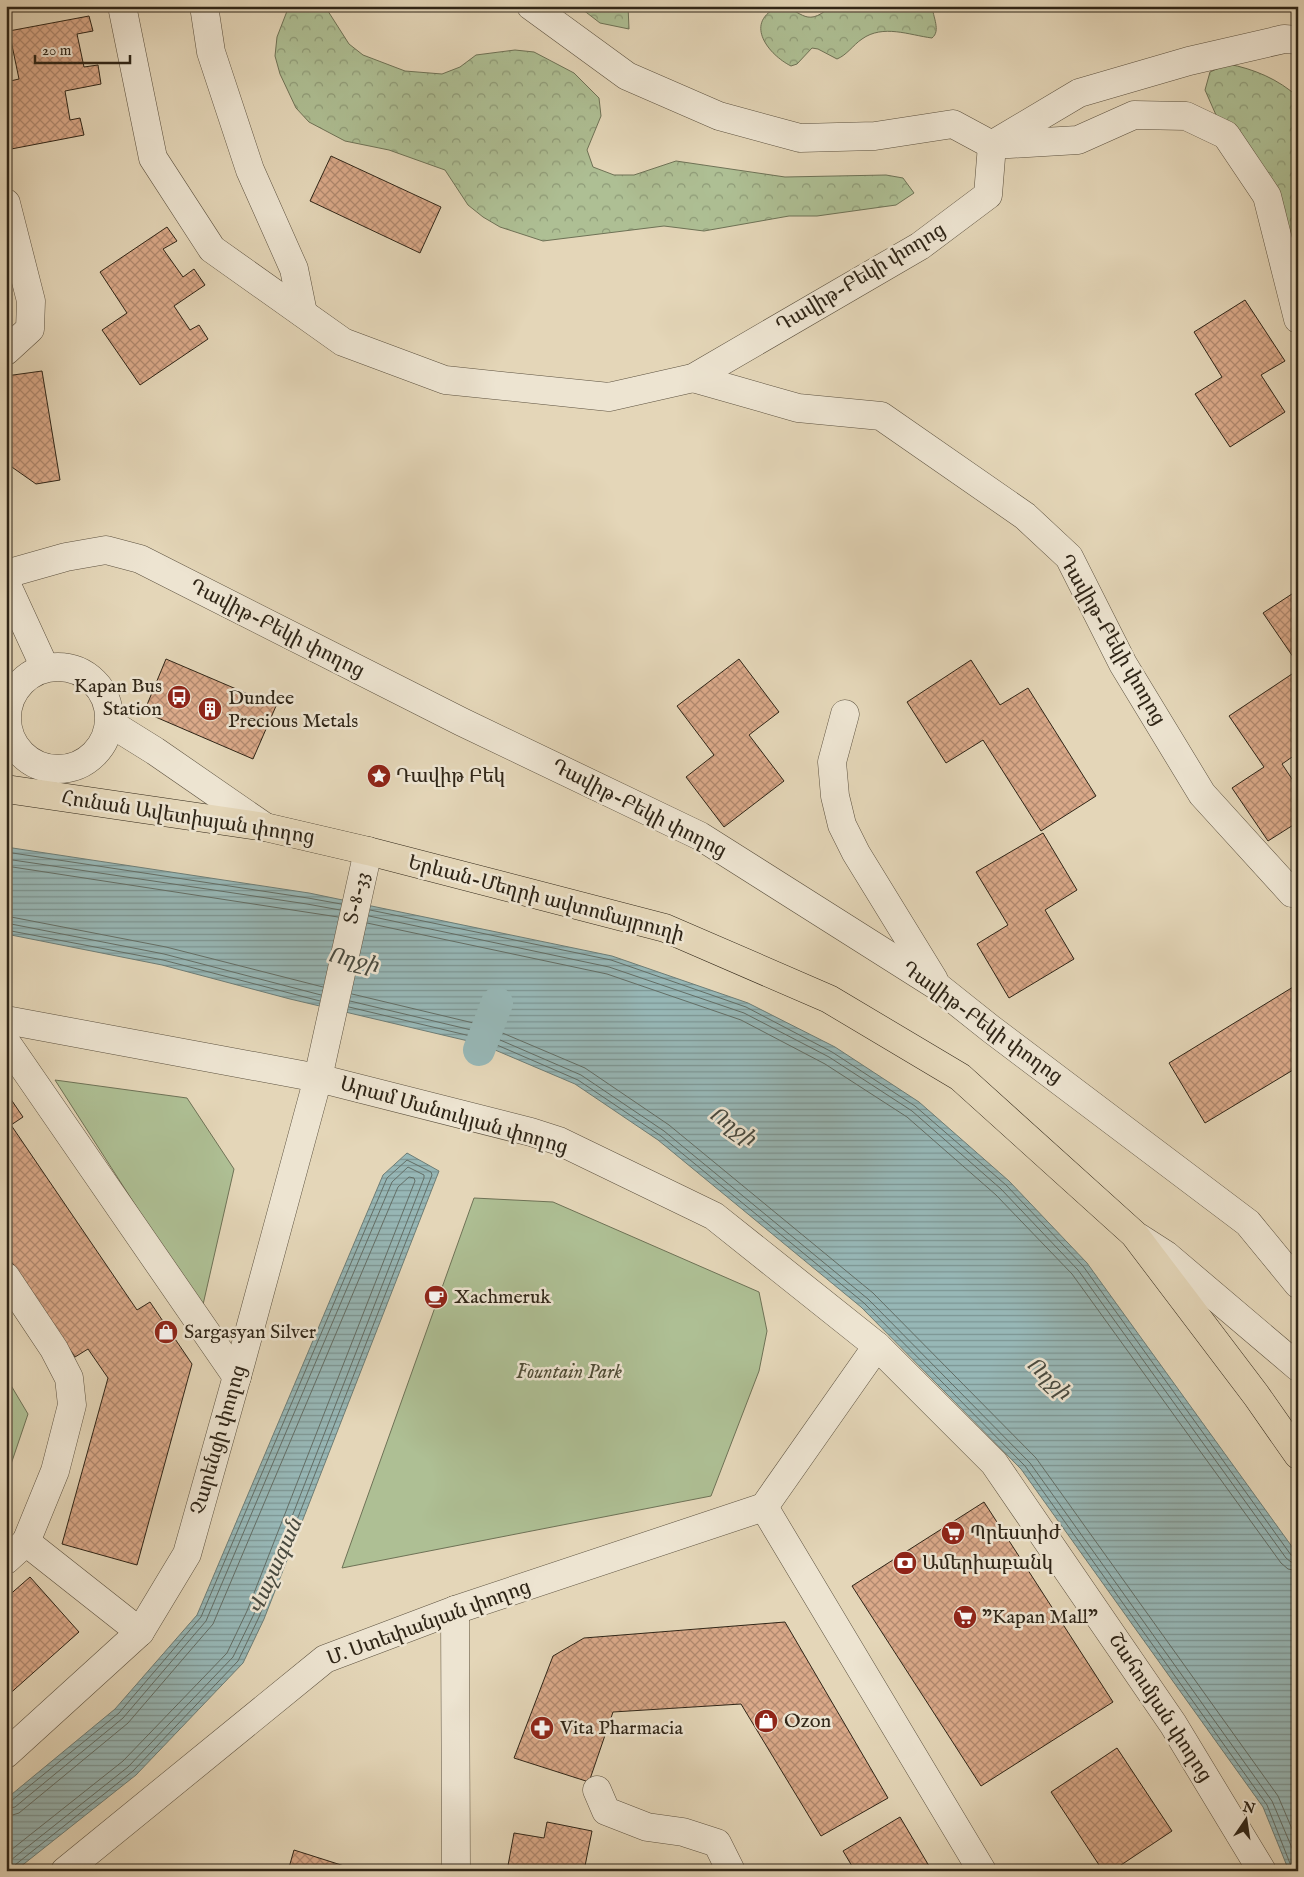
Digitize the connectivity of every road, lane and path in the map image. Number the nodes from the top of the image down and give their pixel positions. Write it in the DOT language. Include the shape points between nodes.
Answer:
graph roads {
  1 [pos="122,6"];
  2 [pos="204,6"];
  3 [pos="531,6"];
  4 [pos="1298,40"];
  5 [pos="992,145"];
  6 [pos="6,203"];
  7 [pos="303,313"];
  8 [pos="1298,320"];
  9 [pos="6,351"];
  10 [pos="693,378"];
  11 [pos="6,574"];
  12 [pos="6,583"];
  13 [pos="45,668"];
  14 [pos="846,714"];
  15 [pos="6,722"];
  16 [pos="110,722"];
  17 [pos="6,789"];
  18 [pos="265,827"];
  19 [pos="368,851"];
  20 [pos="1292,893"];
  21 [pos="937,986"];
  22 [pos="6,1020"];
  23 [pos="327,1033"];
  24 [pos="6,1042"];
  25 [pos="318,1078"];
  26 [pos="1134,1234"];
  27 [pos="6,1277"];
  28 [pos="1298,1284"];
  29 [pos="877,1346"];
  30 [pos="1298,1367"];
  31 [pos="237,1377"];
  32 [pos="1298,1455"];
  33 [pos="764,1508"];
  34 [pos="16,1551"];
  35 [pos="455,1610"];
  36 [pos="140,1632"];
  37 [pos="6,1754"];
  38 [pos="597,1790"];
  39 [pos="64,1871"];
  40 [pos="456,1871"];
  41 [pos="731,1871"];
  42 [pos="982,1871"];
  43 [pos="1262,1871"];
  1 -- 7 [label="street, Դավիթ-Բեկի փողոց" via="153,158 212,249"];
  2 -- 7 [label="street" via="211,52 250,170 294,269"];
  3 -- 5 [label="street" via="627,76 719,116 800,138 875,136 953,124"];
  4 -- 5 [label="street" via="1284,39 1189,61 1079,93"];
  5 -- 8 [label="street" via="1078,140 1134,115 1186,116 1226,136 1267,196"];
  5 -- 10 [label="street, Դավիթ-Բեկի փողոց" via="988,195 920,246"];
  6 -- 9 [label="street" via="31,300 30,329"];
  7 -- 10 [label="street, Դավիթ-Բեկի փողոց" via="343,342 445,380 609,397"];
  10 -- 20 [label="street, Դավիթ-Բեկի փողոց" via="798,408 881,416 1025,516 1069,557 1123,664 1202,794"];
  11 -- 21 [label="street, Դավիթ-Բեկի փողոց" via="66,557 106,550 140,559 462,722 700,836"];
  12 -- 13 [label="street"];
  13 -- 15 [label="street" via="29,675 16,688 8,704"];
  13 -- 16 [label="street" via="78,670 92,679 109,707"];
  14 -- 21 [label="street" via="832,762 842,825"];
  15 -- 16 [label="street" via="10,738 20,753 49,769 83,764 96,754 106,739"];
  16 -- 18 [label="street"];
  17 -- 18 [label="highway, Հունան Ավետիսյան փողոց"];
  18 -- 19 [label="highway, Հունան Ավետիսյան փողոց"];
  19 -- 23 [label="street, Տ-8-33 / Տ-8-33"];
  19 -- 26 [label="highway, Երևան-Մեղրի ավտոմայրուղի" via="665,928 829,999 960,1077"];
  21 -- 28 [label="street, Դավիթ-Բեկի փողոց" via="1248,1223"];
  22 -- 25 [label="street, Արամ Մանուկյան փողոց"];
  23 -- 25 [label="street, Չարենցի փողոց / Տ-8-33"];
  24 -- 31 [label="street"];
  25 -- 29 [label="street, Արամ Մանուկյան փողոց" via="559,1141 714,1216"];
  25 -- 31 [label="street, Չարենցի փողոց / Տ-8-33"];
  26 -- 30 [label="street" via="1166,1255"];
  26 -- 32 [label="highway, Երևան-Մեղրի ավտոմայրուղի"];
  27 -- 34 [label="street" via="54,1349 68,1378 72,1405 55,1471"];
  29 -- 33 [label="street"];
  29 -- 43 [label="street, Շահումյան փողոց" via="994,1462 1173,1724"];
  31 -- 36 [label="street, Չարենցի փողոց / Տ-8-33" via="186,1554"];
  33 -- 35 [label="street, Մ. Ստեփանյան փողոց"];
  33 -- 42 [label="street"];
  34 -- 36 [label="street"];
  35 -- 39 [label="street, Մ. Ստեփանյան փողոց" via="325,1659"];
  35 -- 40 [label="street"];
  36 -- 37 [label="street, Չարենցի փողոց / Տ-8-33"];
  38 -- 41 [label="street" via="606,1811 647,1826 683,1832 717,1843"];
}
